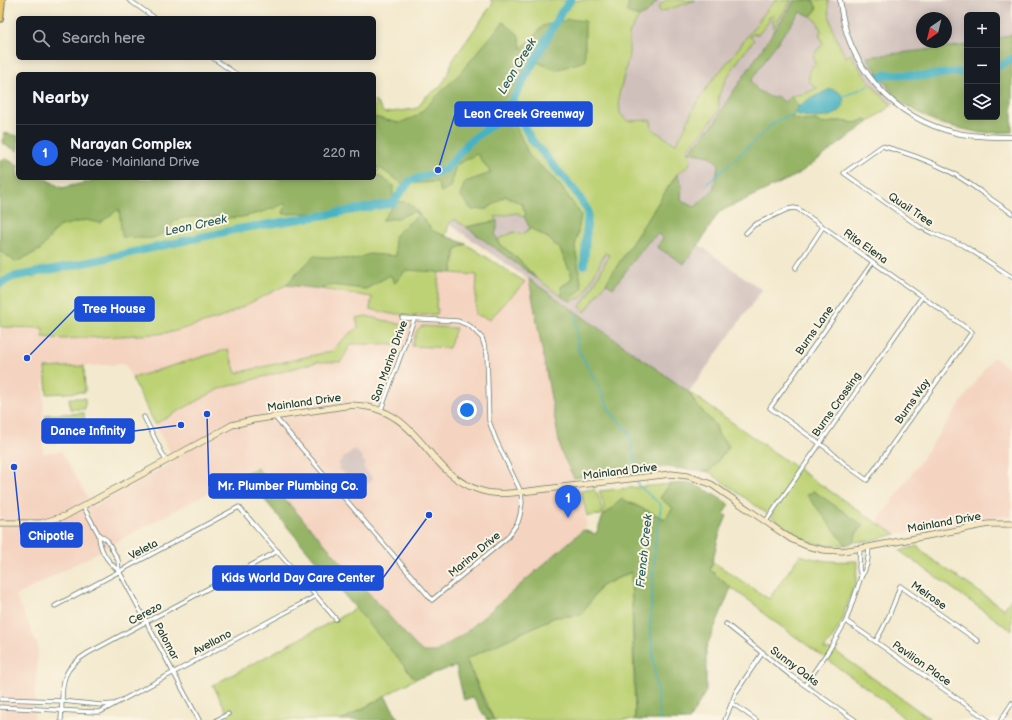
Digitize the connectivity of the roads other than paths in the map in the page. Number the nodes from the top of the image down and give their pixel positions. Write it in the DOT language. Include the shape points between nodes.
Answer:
graph roads {
  1 [pos="2,0"];
  2 [pos="129,0"];
  3 [pos="840,0"];
  4 [pos="152,16"];
  5 [pos="0,19"];
  6 [pos="216,60"];
  7 [pos="233,72"];
  8 [pos="1012,137"];
  9 [pos="1012,213"];
  10 [pos="824,227"];
  11 [pos="746,233"];
  12 [pos="873,262"];
  13 [pos="796,268"];
  14 [pos="1012,277"];
  15 [pos="922,297"];
  16 [pos="402,318"];
  17 [pos="414,319"];
  18 [pos="972,332"];
  19 [pos="381,410"];
  20 [pos="274,416"];
  21 [pos="144,417"];
  22 [pos="820,443"];
  23 [pos="166,461"];
  24 [pos="521,492"];
  25 [pos="83,506"];
  26 [pos="766,521"];
  27 [pos="0,523"];
  28 [pos="1012,524"];
  29 [pos="99,535"];
  30 [pos="869,547"];
  31 [pos="860,548"];
  32 [pos="278,551"];
  33 [pos="115,553"];
  34 [pos="107,558"];
  35 [pos="120,571"];
  36 [pos="861,577"];
  37 [pos="316,596"];
  38 [pos="55,606"];
  39 [pos="336,619"];
  40 [pos="846,621"];
  41 [pos="147,622"];
  42 [pos="726,624"];
  43 [pos="876,641"];
  44 [pos="978,641"];
  45 [pos="763,652"];
  46 [pos="174,672"];
  47 [pos="805,685"];
  48 [pos="0,699"];
  49 [pos="22,700"];
  50 [pos="43,701"];
  51 [pos="62,701"];
  52 [pos="732,703"];
  53 [pos="1012,703"];
  54 [pos="116,704"];
  55 [pos="0,707"];
  56 [pos="22,708"];
  57 [pos="42,709"];
  58 [pos="62,710"];
  59 [pos="228,714"];
  60 [pos="61,720"];
  61 [pos="199,720"];
  62 [pos="217,720"];
  63 [pos="725,720"];
  64 [pos="756,720"];
  65 [pos="855,720"];
  66 [pos="988,720"];
  67 [pos="1000,720"];
  1 -- 5 [label="main road"];
  2 -- 4 [label="street"];
  3 -- 8 [label="street" via="846,32 858,61 877,86 900,108 928,124 958,134"];
  6 -- 7 [label="street"];
  9 -- 14 [label="street, Quail Tree" via="946,170 916,156 882,146 844,173 920,227 963,245"];
  10 -- 11 [label="street, Rita Elena" via="792,208 754,225"];
  10 -- 12 [label="street, Rita Elena"];
  10 -- 13 [label="street"];
  12 -- 15 [label="street, Rita Elena"];
  12 -- 22 [label="street, Burns Lane" via="770,408"];
  15 -- 18 [label="street, Rita Elena"];
  15 -- 22 [label="street, Burns Crossing"];
  16 -- 17 [label="street"];
  17 -- 19 [label="street, San Marino Drive"];
  17 -- 24 [label="street" via="458,321 476,331 482,338 487,354 489,421"];
  18 -- 22 [label="street, Burns Way" via="867,480"];
  19 -- 20 [label="main road, Mainland Drive" via="351,406"];
  19 -- 24 [label="main road, Mainland Drive" via="406,425 444,468 464,484 488,492"];
  20 -- 23 [label="main road, Mainland Drive" via="232,425"];
  20 -- 24 [label="street, Marina Drive" via="432,600 508,537 518,522 522,503"];
  21 -- 23 [label="street"];
  22 -- 26 [label="street, Burns Crossing"];
  23 -- 25 [label="main road, Mainland Drive"];
  24 -- 26 [label="main road, Mainland Drive" via="671,474 705,481"];
  25 -- 27 [label="main road, Mainland Drive" via="65,516 40,523"];
  25 -- 29 [label="street, Palomar"];
  26 -- 31 [label="main road, Mainland Drive" via="791,539 816,549 833,551"];
  28 -- 30 [label="main road, Mainland Drive" via="989,524"];
  29 -- 33 [label="street, Palomar" via="107,540"];
  29 -- 34 [label="street, Palomar" via="99,544"];
  30 -- 31 [label="main road, Mainland Drive"];
  30 -- 36 [label="street" via="868,561"];
  31 -- 36 [label="street"];
  32 -- 35 [label="street, Veleta" via="239,507"];
  32 -- 37 [label="street"];
  32 -- 41 [label="street, Cerezo"];
  33 -- 34 [label="street"];
  33 -- 35 [label="street, Palomar"];
  34 -- 35 [label="street, Palomar" via="110,564"];
  35 -- 38 [label="street, Veleta"];
  35 -- 41 [label="street, Palomar"];
  36 -- 40 [label="street"];
  37 -- 39 [label="street"];
  37 -- 46 [label="street, Avellano"];
  40 -- 43 [label="street, Pavilion Place"];
  40 -- 47 [label="street"];
  41 -- 46 [label="street, Palomar"];
  41 -- 51 [label="street, Cerezo" via="73,663 64,680"];
  42 -- 45 [label="street, Sunny Oaks"];
  43 -- 44 [label="street, Melrose" via="900,586"];
  43 -- 66 [label="street, Pavilion Place"];
  45 -- 47 [label="street, Sunny Oaks"];
  45 -- 52 [label="street" via="739,686"];
  46 -- 54 [label="street, Avellano"];
  46 -- 61 [label="street, Palomar"];
  47 -- 65 [label="street, Sunny Oaks"];
  48 -- 49 [label="street, Avellano"];
  49 -- 50 [label="street, Avellano"];
  49 -- 56 [label="street"];
  50 -- 51 [label="street, Avellano"];
  50 -- 57 [label="street"];
  51 -- 54 [label="street, Avellano"];
  51 -- 58 [label="street, Cerezo"];
  52 -- 63 [label="street"];
  52 -- 64 [label="street"];
  53 -- 67 [label="street"];
  54 -- 58 [label="street, Avellano" via="100,712"];
  55 -- 56 [label="street, Avellano"];
  56 -- 57 [label="street, Avellano"];
  57 -- 58 [label="street, Avellano"];
  58 -- 60 [label="street, Cerezo"];
  59 -- 62 [label="street"];
}
